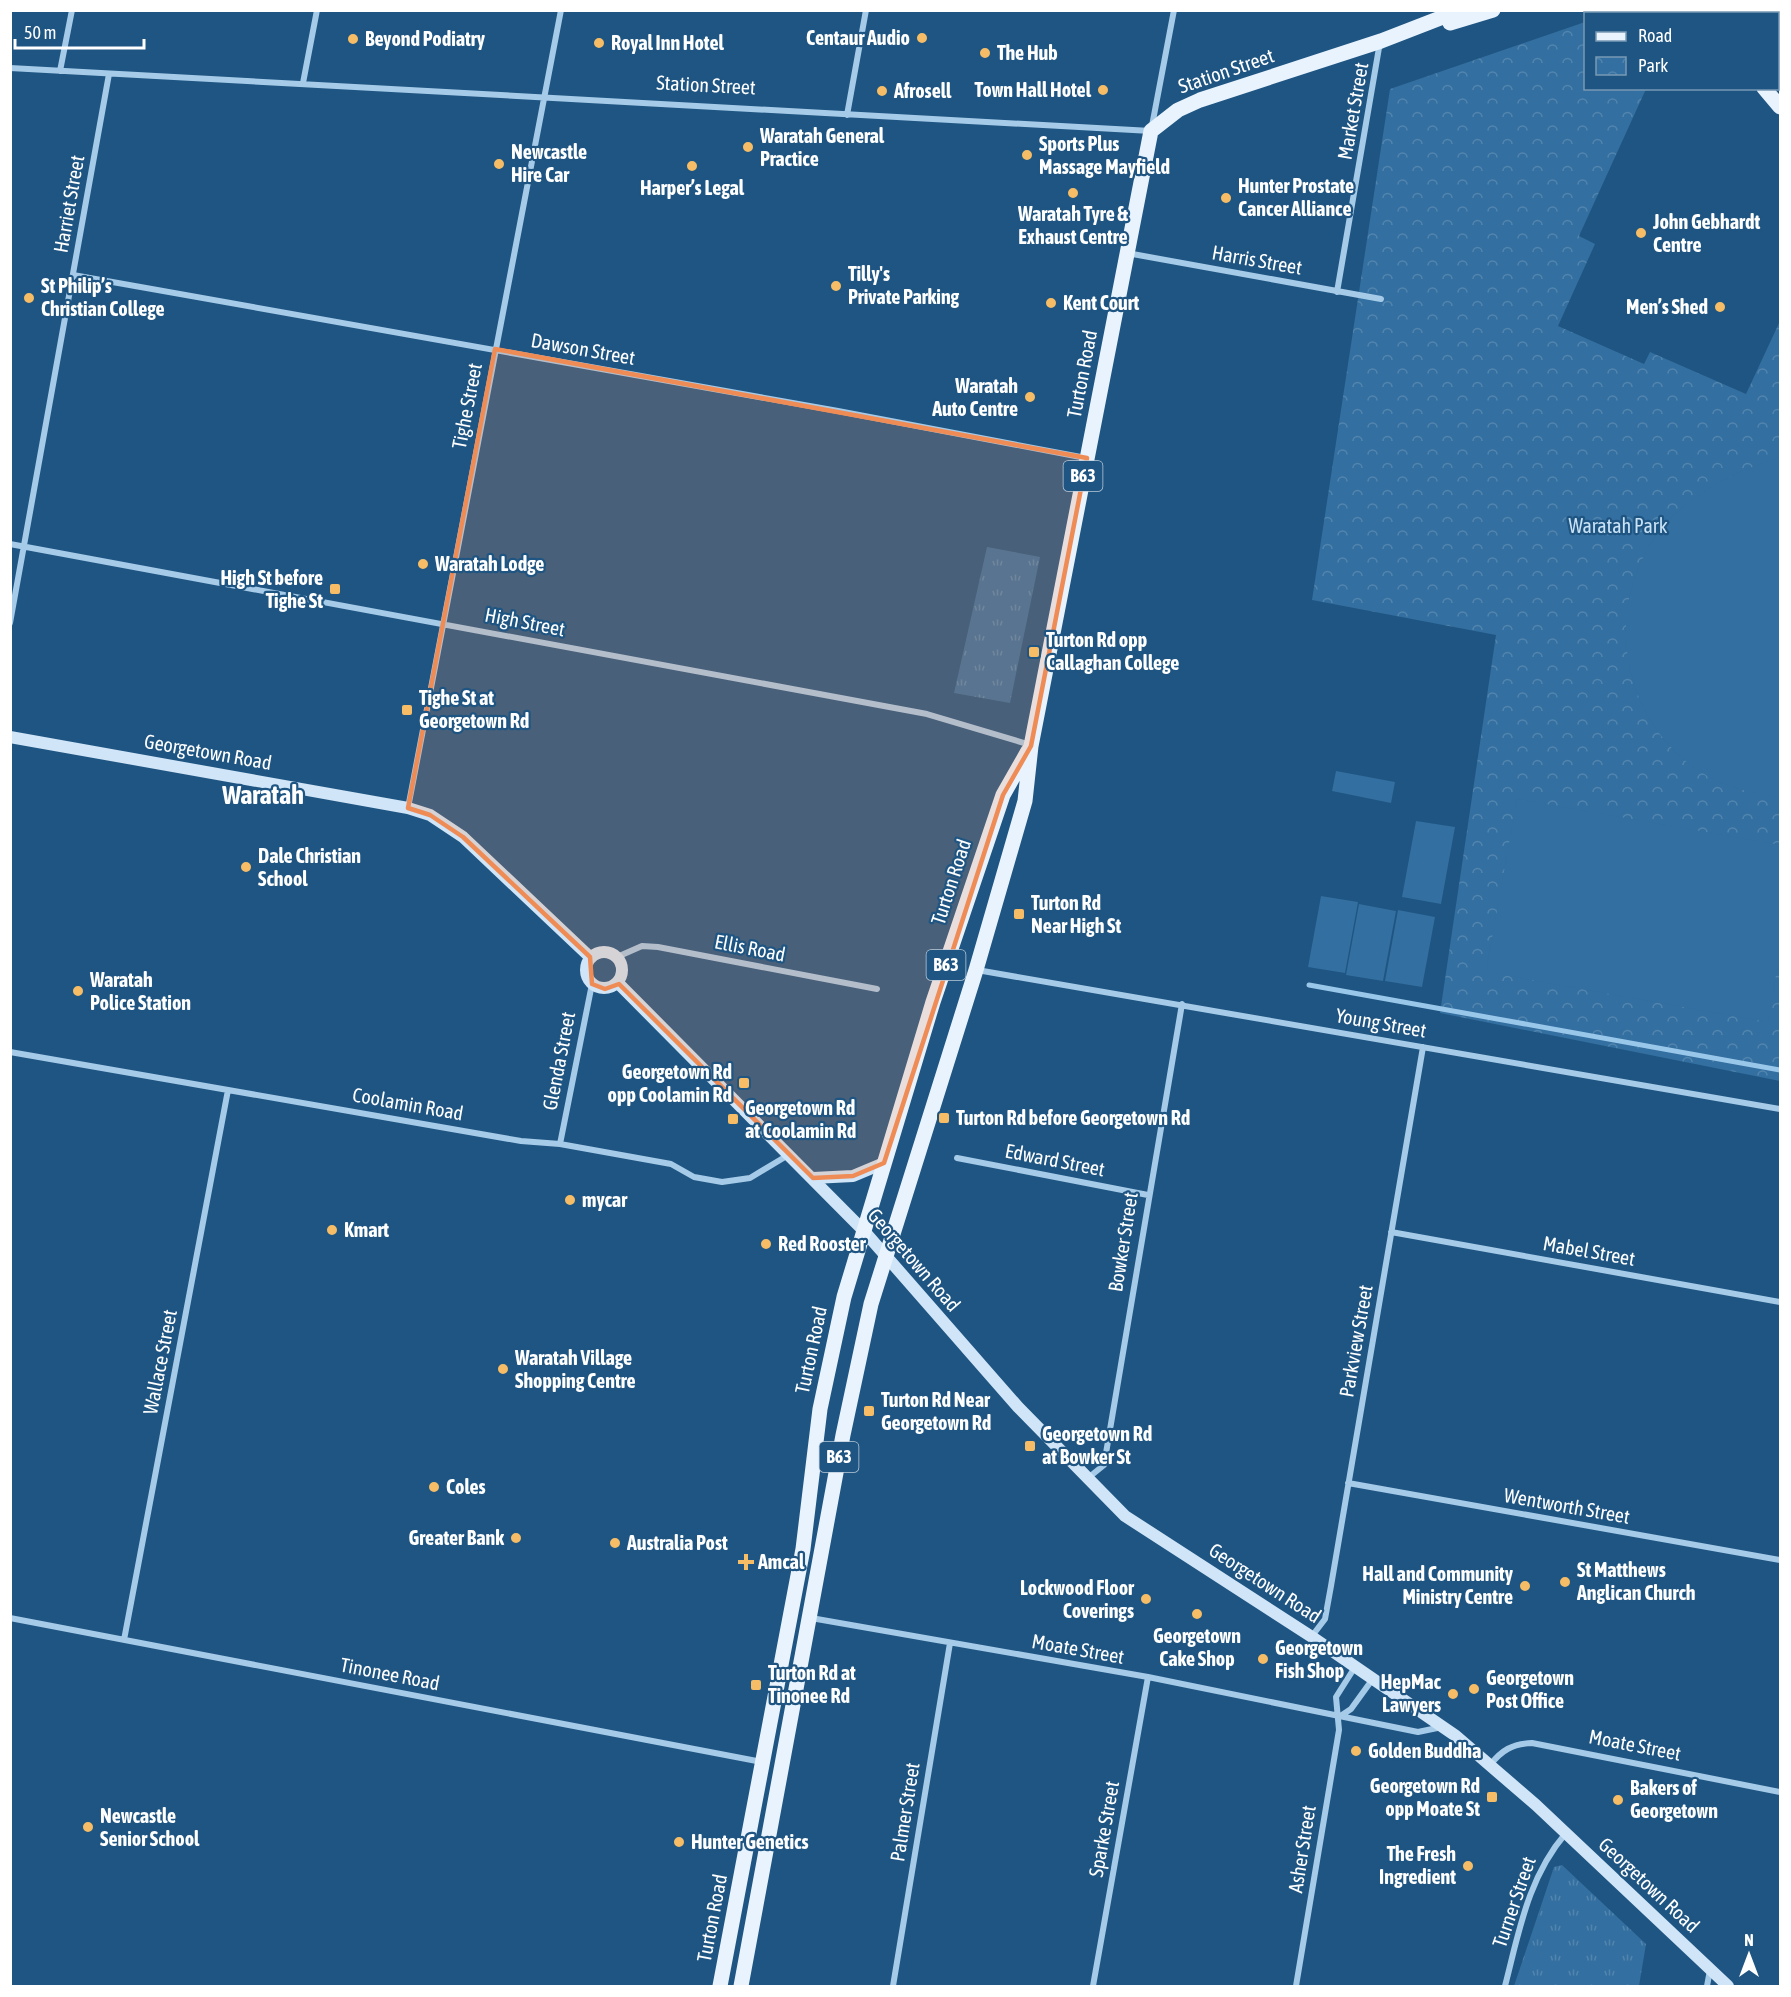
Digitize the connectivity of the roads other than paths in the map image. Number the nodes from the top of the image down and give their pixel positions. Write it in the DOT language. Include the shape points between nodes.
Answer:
graph roads {
  1 [pos="72,10"];
  2 [pos="316,10"];
  3 [pos="561,10"];
  4 [pos="866,10"];
  5 [pos="1174,10"];
  6 [pos="1461,10"];
  7 [pos="1494,10"];
  8 [pos="1381,41"];
  9 [pos="10,69"];
  10 [pos="60,71"];
  11 [pos="109,74"];
  12 [pos="303,83"];
  13 [pos="1766,90"];
  14 [pos="544,98"];
  15 [pos="1780,107"];
  16 [pos="847,115"];
  17 [pos="1151,131"];
  18 [pos="1127,253"];
  19 [pos="73,275"];
  20 [pos="1337,291"];
  21 [pos="1381,300"];
  22 [pos="495,349"];
  23 [pos="1087,458"];
  24 [pos="10,544"];
  25 [pos="24,546"];
  26 [pos="10,623"];
  27 [pos="441,624"];
  28 [pos="12,737"];
  29 [pos="1031,746"];
  30 [pos="408,808"];
  31 [pos="617,957"];
  32 [pos="591,958"];
  33 [pos="976,970"];
  34 [pos="618,982"];
  35 [pos="592,984"];
  36 [pos="878,989"];
  37 [pos="1182,1004"];
  38 [pos="1423,1047"];
  39 [pos="10,1052"];
  40 [pos="228,1090"];
  41 [pos="1780,1109"];
  42 [pos="561,1144"];
  43 [pos="790,1154"];
  44 [pos="957,1158"];
  45 [pos="884,1163"];
  46 [pos="813,1178"];
  47 [pos="1148,1195"];
  48 [pos="864,1231"];
  49 [pos="1391,1232"];
  50 [pos="885,1256"];
  51 [pos="1780,1302"];
  52 [pos="1086,1479"];
  53 [pos="1348,1483"];
  54 [pos="1780,1560"];
  55 [pos="10,1618"];
  56 [pos="811,1618"];
  57 [pos="1311,1636"];
  58 [pos="124,1640"];
  59 [pos="950,1643"];
  60 [pos="1355,1667"];
  61 [pos="1148,1677"];
  62 [pos="1372,1680"];
  63 [pos="1339,1717"];
  64 [pos="1442,1727"];
  65 [pos="763,1762"];
  66 [pos="1490,1765"];
  67 [pos="1780,1792"];
  68 [pos="1566,1833"];
  69 [pos="1710,1970"];
  70 [pos="720,1986"];
  71 [pos="741,1986"];
  72 [pos="893,1986"];
  73 [pos="1093,1986"];
  74 [pos="1296,1986"];
  75 [pos="1504,1986"];
  76 [pos="1707,1986"];
  77 [pos="1728,1986"];
  1 -- 10 [label="street"];
  2 -- 12 [label="street"];
  3 -- 14 [label="street, Tighe Street"];
  4 -- 16 [label="street"];
  5 -- 17 [label="street, Turton Road"];
  6 -- 8 [label="main road, Station Street"];
  7 -- 8 [label="main road, Station Street"];
  8 -- 17 [label="main road, Station Street" via="1200,100 1178,110"];
  8 -- 20 [label="street, Market Street"];
  9 -- 10 [label="street, Station Street"];
  10 -- 11 [label="street, Station Street"];
  11 -- 12 [label="street, Station Street"];
  11 -- 19 [label="street, Harriet Street"];
  12 -- 14 [label="street, Station Street"];
  13 -- 15 [label="main road"];
  14 -- 16 [label="street, Station Street"];
  14 -- 22 [label="street, Tighe Street"];
  16 -- 17 [label="street, Station Street"];
  17 -- 18 [label="main road, Turton Road / B63"];
  18 -- 20 [label="street, Harris Street"];
  18 -- 23 [label="main road, Turton Road / B63"];
  19 -- 22 [label="street, Dawson Street"];
  19 -- 25 [label="street, Harriet Street"];
  20 -- 21 [label="street, Harris Street"];
  22 -- 23 [label="street, Dawson Street"];
  22 -- 27 [label="street, Tighe Street"];
  23 -- 29 [label="main road, Turton Road / B63"];
  24 -- 25 [label="street, High Street"];
  25 -- 26 [label="street, Harriet Street"];
  25 -- 27 [label="street, High Street"];
  27 -- 29 [label="street, High Street" via="927,714"];
  27 -- 30 [label="street, Tighe Street"];
  28 -- 30 [label="street, Georgetown Road"];
  29 -- 33 [label="main road, Turton Road / B63" via="1025,801"];
  29 -- 45 [label="main road, Turton Road / B63" via="1003,795"];
  30 -- 32 [label="street, Georgetown Road" via="430,815 463,837"];
  31 -- 32 [label="street" via="602,952"];
  31 -- 34 [label="street" via="623,969"];
  31 -- 36 [label="street, Ellis Road" via="642,946 658,947"];
  32 -- 35 [label="street" via="586,973"];
  33 -- 37 [label="street, Young Street"];
  33 -- 50 [label="main road, Turton Road / B63"];
  34 -- 35 [label="street" via="605,988"];
  34 -- 43 [label="street, Georgetown Road"];
  35 -- 42 [label="street, Glenda Street"];
  37 -- 38 [label="street, Young Street"];
  37 -- 47 [label="street, Bowker Street"];
  38 -- 41 [label="street, Young Street"];
  38 -- 49 [label="street, Parkview Street"];
  39 -- 40 [label="street, Coolamin Road"];
  40 -- 42 [label="street, Coolamin Road" via="521,1141"];
  40 -- 58 [label="street, Wallace Street"];
  42 -- 43 [label="street, Coolamin Road" via="671,1164 694,1177 722,1182 750,1178"];
  43 -- 46 [label="street, Georgetown Road"];
  44 -- 47 [label="street, Edward Street"];
  45 -- 46 [label="street" via="853,1176"];
  45 -- 48 [label="main road, Turton Road / B63"];
  46 -- 48 [label="street, Georgetown Road"];
  47 -- 52 [label="street, Bowker Street" via="1104,1465"];
  48 -- 50 [label="street, Georgetown Road"];
  48 -- 65 [label="main road, Turton Road / B63" via="844,1297 820,1409 803,1549"];
  49 -- 51 [label="street, Mabel Street"];
  49 -- 53 [label="street, Parkview Street"];
  50 -- 52 [label="street, Georgetown Road"];
  50 -- 56 [label="main road, Turton Road / B63" via="843,1435"];
  52 -- 57 [label="street, Georgetown Road" via="1125,1516"];
  53 -- 54 [label="street, Wentworth Street"];
  53 -- 57 [label="street, Parkview Street" via="1325,1619"];
  55 -- 58 [label="street, Tinonee Road"];
  56 -- 59 [label="street, Moate Street"];
  56 -- 71 [label="main road, Turton Road / B63"];
  57 -- 60 [label="street, Georgetown Road"];
  58 -- 65 [label="street, Tinonee Road"];
  59 -- 61 [label="street, Moate Street"];
  59 -- 72 [label="street, Palmer Street"];
  60 -- 62 [label="street, Georgetown Road"];
  60 -- 63 [label="street" via="1336,1697"];
  61 -- 63 [label="street, Moate Street"];
  61 -- 73 [label="street, Sparke Street"];
  62 -- 63 [label="street" via="1351,1709"];
  62 -- 64 [label="street, Georgetown Road"];
  63 -- 64 [label="street, Moate Street" via="1418,1732"];
  63 -- 74 [label="street, Asher Street"];
  64 -- 66 [label="street, Georgetown Road"];
  65 -- 70 [label="main road, Turton Road / B63"];
  66 -- 67 [label="street, Moate Street" via="1514,1744 1532,1743"];
  66 -- 68 [label="street, Georgetown Road"];
  68 -- 69 [label="street, Georgetown Road"];
  68 -- 75 [label="street, Turner Street" via="1548,1854 1529,1897"];
  69 -- 76 [label="street"];
  69 -- 77 [label="street, Georgetown Road"];
}
